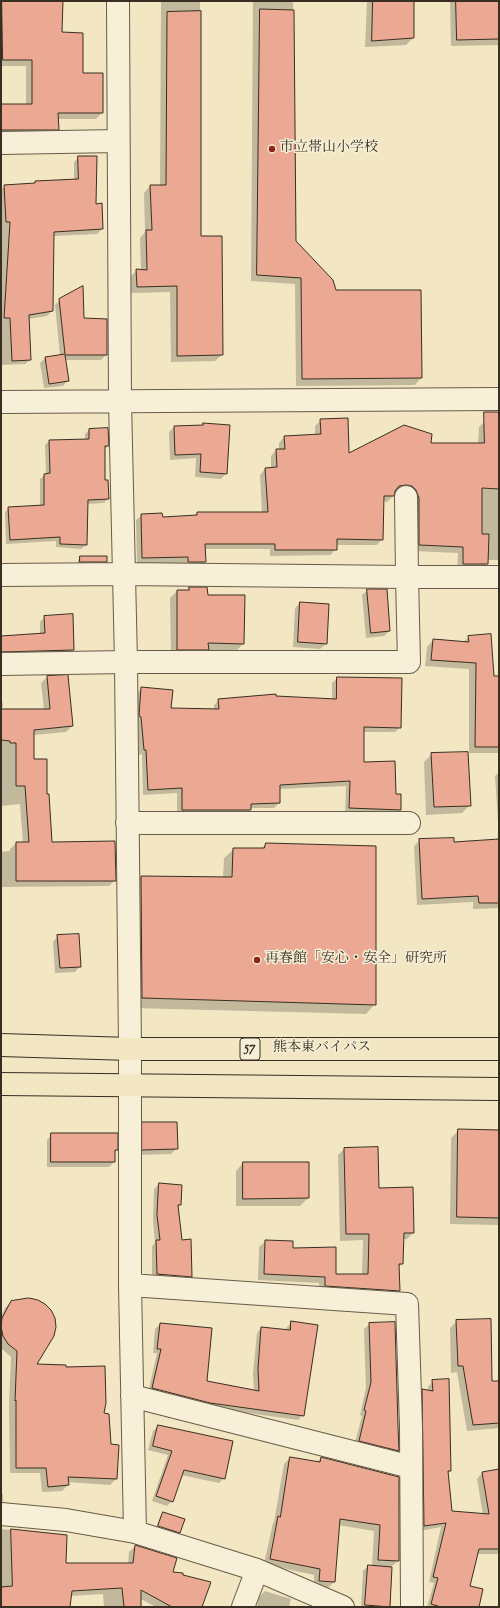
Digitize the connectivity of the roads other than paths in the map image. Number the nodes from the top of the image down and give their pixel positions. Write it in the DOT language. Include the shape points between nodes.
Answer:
graph roads {
  1 [pos="118,1"];
  2 [pos="118,141"];
  3 [pos="1,143"];
  4 [pos="120,400"];
  5 [pos="499,400"];
  6 [pos="1,402"];
  7 [pos="406,497"];
  8 [pos="124,574"];
  9 [pos="1,575"];
  10 [pos="407,577"];
  11 [pos="499,577"];
  12 [pos="126,662"];
  13 [pos="1,664"];
  14 [pos="409,822"];
  15 [pos="127,823"];
  16 [pos="1,1045"];
  17 [pos="130,1049"];
  18 [pos="499,1049"];
  19 [pos="1,1084"];
  20 [pos="129,1084"];
  21 [pos="499,1089"];
  22 [pos="130,1284"];
  23 [pos="132,1396"];
  24 [pos="411,1467"];
  25 [pos="1,1514"];
  26 [pos="134,1532"];
  27 [pos="256,1570"];
  28 [pos="243,1607"];
  29 [pos="343,1607"];
  30 [pos="412,1607"];
  1 -- 2 [label="street"];
  2 -- 3 [label="street"];
  2 -- 4 [label="street"];
  4 -- 5 [label="street"];
  4 -- 6 [label="street"];
  4 -- 8 [label="street"];
  7 -- 10 [label="street"];
  8 -- 9 [label="street"];
  8 -- 10 [label="street"];
  8 -- 12 [label="street"];
  10 -- 11 [label="street"];
  10 -- 12 [label="street" via="409,662"];
  12 -- 13 [label="street"];
  12 -- 15 [label="street"];
  14 -- 15 [label="street"];
  15 -- 17 [label="street"];
  16 -- 17 [label="highway, 熊本東バイパス / 57"];
  17 -- 18 [label="highway, 熊本東バイパス / 57"];
  17 -- 20 [label="street"];
  19 -- 20 [label="highway"];
  20 -- 21 [label="highway"];
  20 -- 22 [label="street"];
  22 -- 23 [label="street"];
  22 -- 24 [label="street" via="407,1304"];
  23 -- 24 [label="street"];
  23 -- 26 [label="street"];
  24 -- 30 [label="street"];
  25 -- 26 [label="street" via="66,1520"];
  26 -- 27 [label="street"];
  27 -- 28 [label="street"];
  27 -- 29 [label="street"];
}
